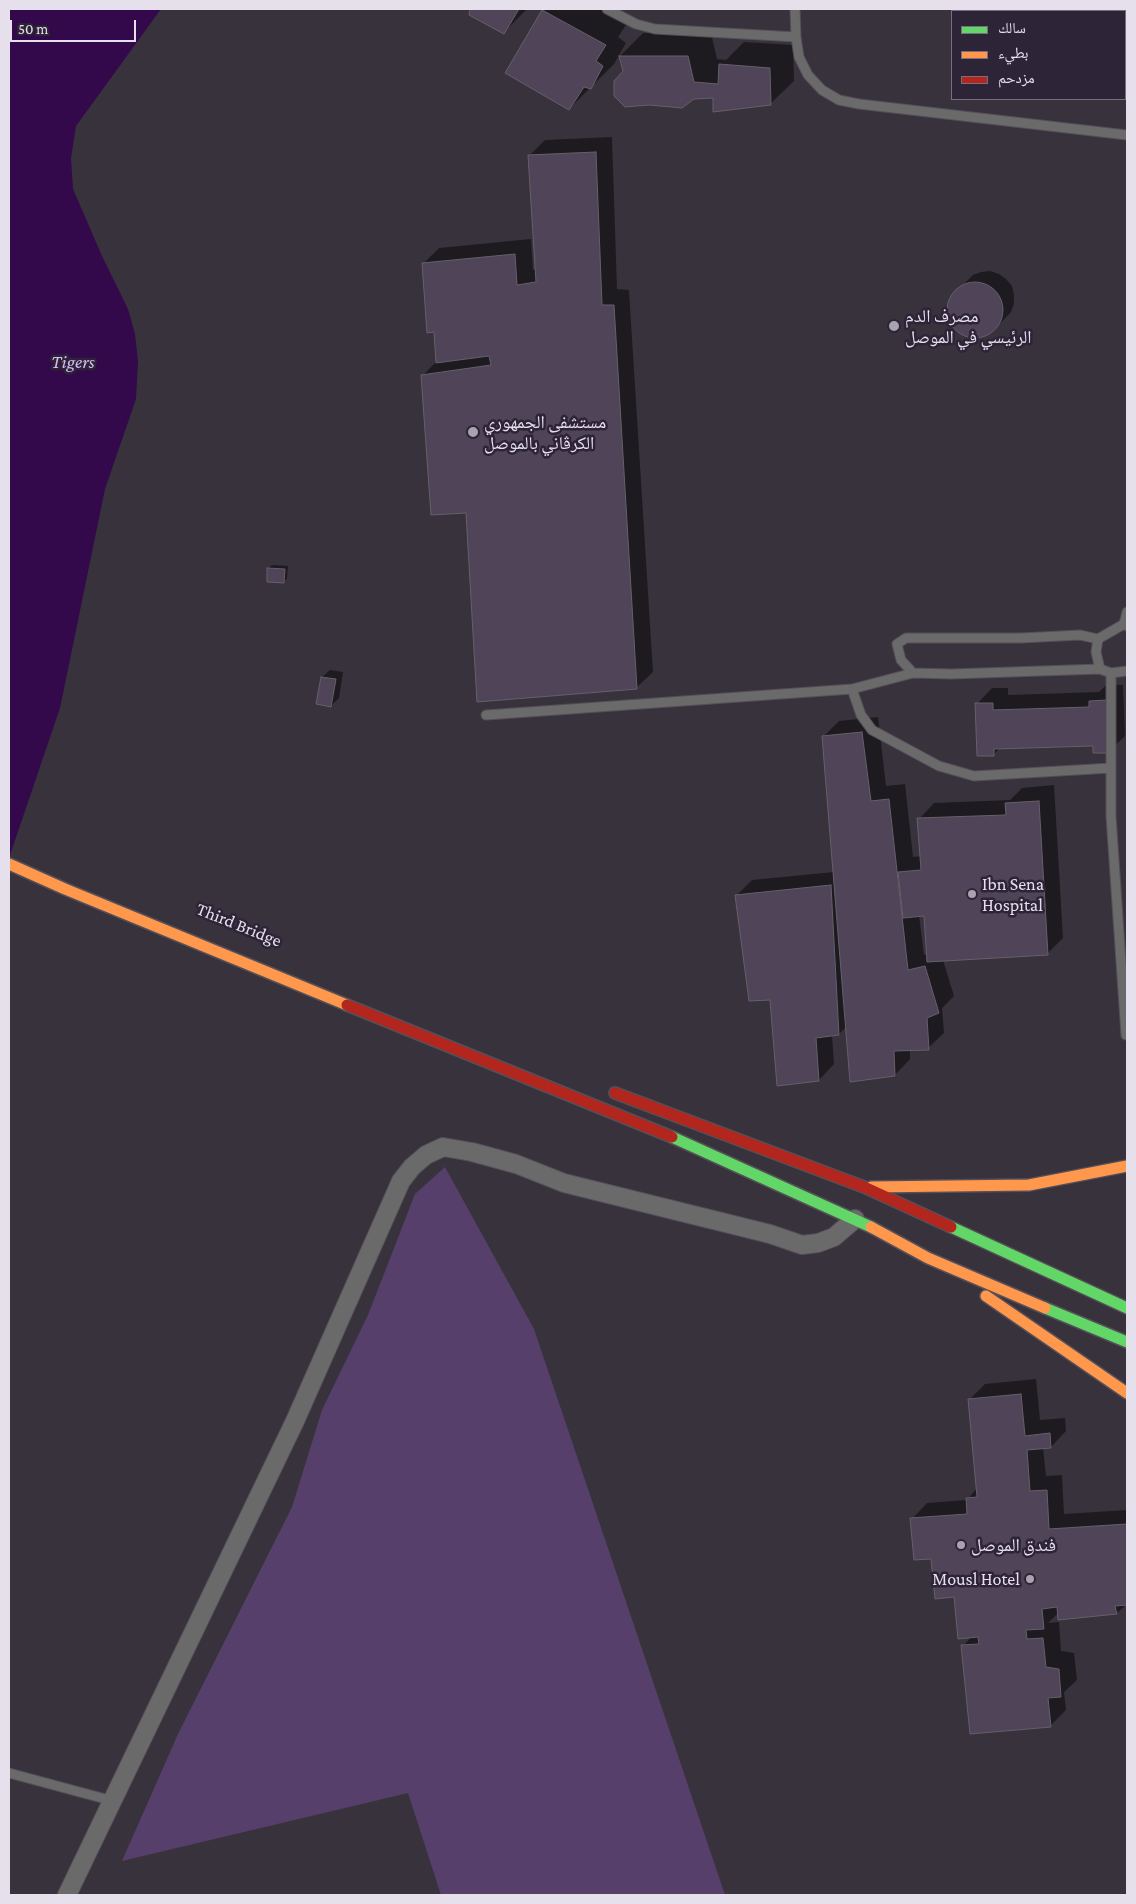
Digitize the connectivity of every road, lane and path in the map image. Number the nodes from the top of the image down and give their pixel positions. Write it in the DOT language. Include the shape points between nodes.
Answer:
graph roads {
  1 [pos="607,9"];
  2 [pos="795,9"];
  3 [pos="796,37"];
  4 [pos="1127,135"];
  5 [pos="1127,612"];
  6 [pos="1126,625"];
  7 [pos="1098,639"];
  8 [pos="1100,669"];
  9 [pos="1127,671"];
  10 [pos="913,673"];
  11 [pos="1111,673"];
  12 [pos="852,689"];
  13 [pos="486,715"];
  14 [pos="1111,768"];
  15 [pos="9,864"];
  16 [pos="1126,1035"];
  17 [pos="606,1090"];
  18 [pos="1127,1166"];
  19 [pos="864,1187"];
  20 [pos="855,1220"];
  21 [pos="928,1258"];
  22 [pos="1127,1308"];
  23 [pos="1127,1342"];
  24 [pos="1127,1393"];
  25 [pos="9,1773"];
  26 [pos="113,1801"];
  27 [pos="67,1895"];
  1 -- 3 [label="lane" via="636,24 655,29"];
  2 -- 3 [label="lane"];
  3 -- 4 [label="lane" via="799,57 808,75 822,90 839,100"];
  5 -- 6 [label="lane"];
  6 -- 7 [label="lane"];
  7 -- 8 [label="lane" via="1096,652"];
  7 -- 10 [label="lane" via="1080,635 906,638 897,644 901,660"];
  8 -- 10 [label="lane"];
  8 -- 11 [label="lane"];
  9 -- 11 [label="lane"];
  10 -- 12 [label="lane"];
  11 -- 14 [label="lane"];
  12 -- 13 [label="lane"];
  12 -- 14 [label="lane" via="861,715 872,730 939,766 974,776"];
  14 -- 16 [label="lane" via="1110,816"];
  15 -- 20 [label="highway, Third Bridge" via="657,1130"];
  17 -- 19 [label="highway"];
  18 -- 19 [label="highway" via="1029,1185"];
  19 -- 22 [label="highway"];
  20 -- 21 [label="highway, Third Bridge"];
  20 -- 26 [label="street" via="834,1237 802,1245 770,1234 564,1183 516,1164 464,1150 443,1147 426,1155 402,1181 295,1421"];
  21 -- 23 [label="highway"];
  21 -- 24 [label="highway"];
  25 -- 26 [label="lane"];
  26 -- 27 [label="street"];
}
